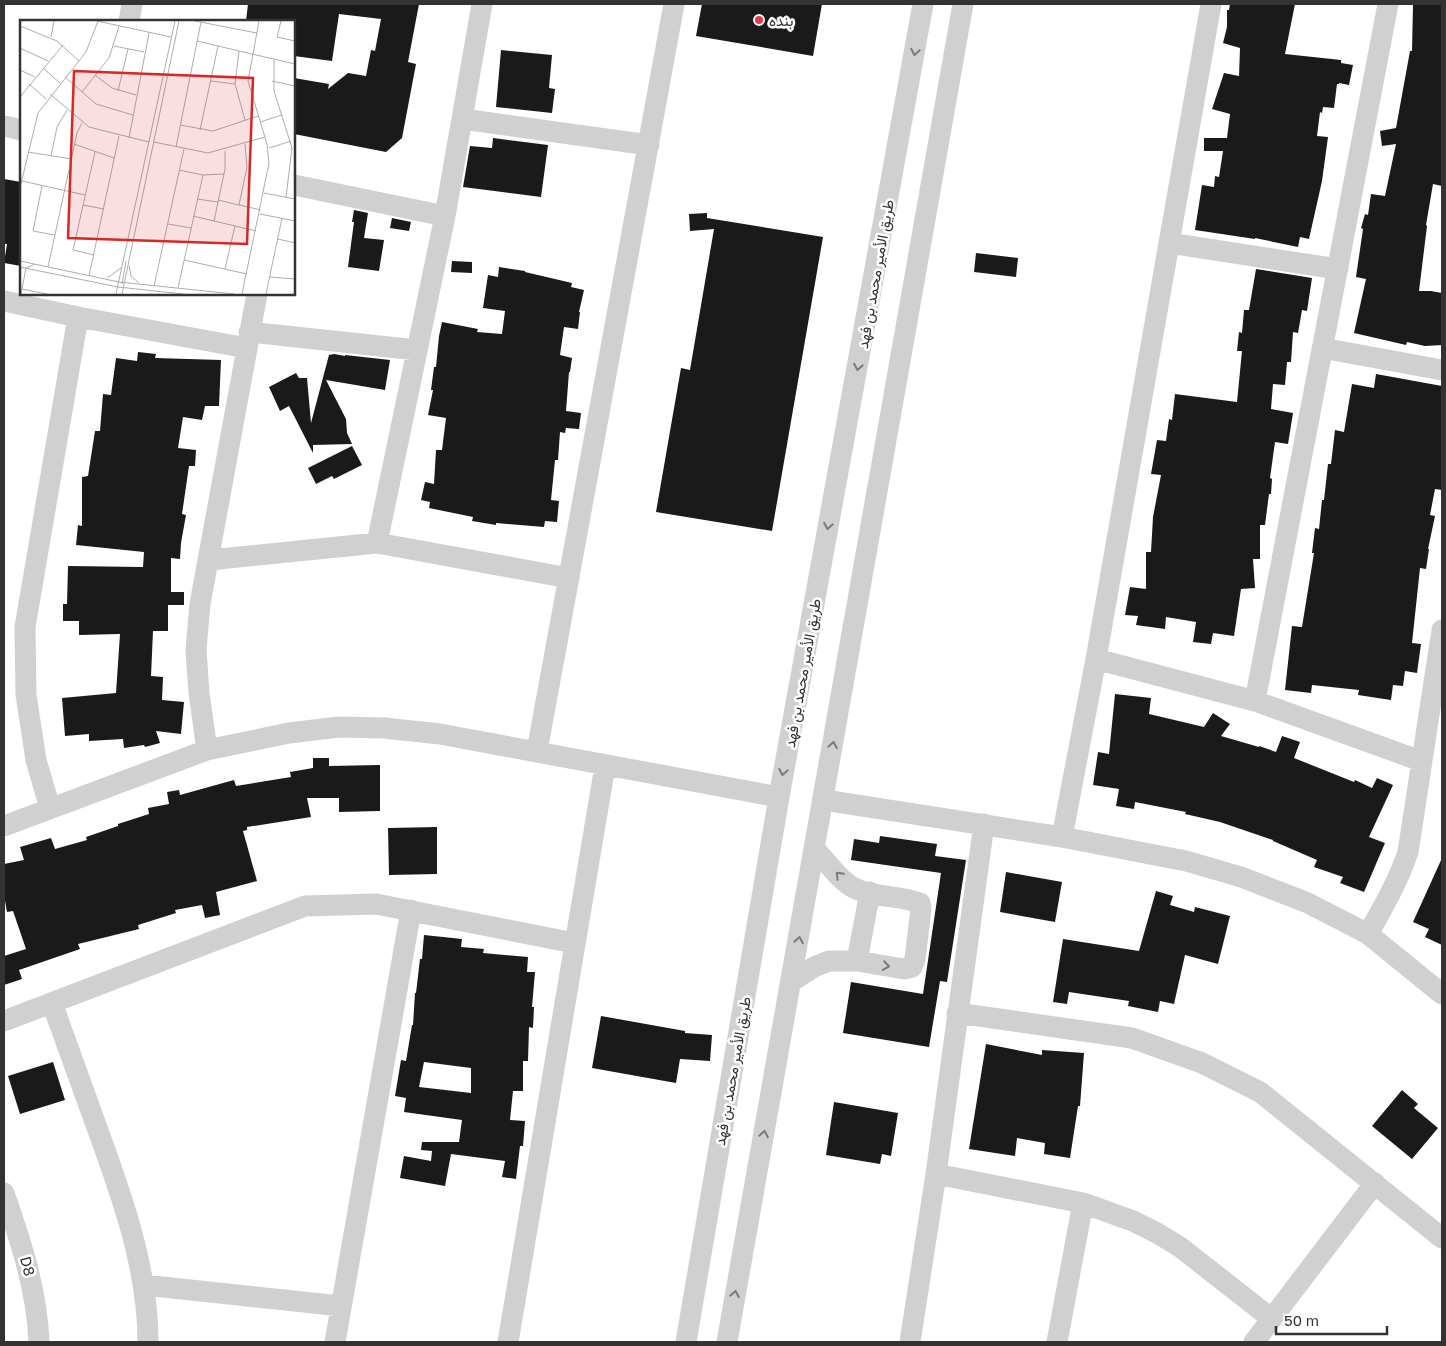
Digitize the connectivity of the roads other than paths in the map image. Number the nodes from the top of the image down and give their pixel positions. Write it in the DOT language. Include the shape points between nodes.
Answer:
graph roads {
  1 [pos="132,4"];
  2 [pos="482,4"];
  3 [pos="674,4"];
  4 [pos="923,4"];
  5 [pos="963,4"];
  6 [pos="1211,4"];
  7 [pos="1388,4"];
  8 [pos="129,20"];
  9 [pos="462,119"];
  10 [pos="4,126"];
  11 [pos="20,130"];
  12 [pos="649,145"];
  13 [pos="295,185"];
  14 [pos="445,216"];
  15 [pos="1169,243"];
  16 [pos="1338,269"];
  17 [pos="256,295"];
  18 [pos="4,301"];
  19 [pos="78,318"];
  20 [pos="248,340"];
  21 [pos="1322,348"];
  22 [pos="417,350"];
  23 [pos="1442,370"];
  24 [pos="377,543"];
  25 [pos="209,560"];
  26 [pos="569,578"];
  27 [pos="1442,637"];
  28 [pos="1096,658"];
  29 [pos="1256,701"];
  30 [pos="207,750"];
  31 [pos="537,751"];
  32 [pos="1421,760"];
  33 [pos="605,766"];
  34 [pos="779,797"];
  35 [pos="824,800"];
  36 [pos="50,808"];
  37 [pos="984,824"];
  38 [pos="4,826"];
  39 [pos="1062,837"];
  40 [pos="815,849"];
  41 [pos="870,892"];
  42 [pos="411,910"];
  43 [pos="1368,934"];
  44 [pos="574,943"];
  45 [pos="857,961"];
  46 [pos="791,982"];
  47 [pos="1442,994"];
  48 [pos="52,1003"];
  49 [pos="957,1013"];
  50 [pos="4,1021"];
  51 [pos="936,1174"];
  52 [pos="1375,1184"];
  53 [pos="4,1193"];
  54 [pos="1083,1203"];
  55 [pos="1442,1238"];
  56 [pos="144,1286"];
  57 [pos="341,1306"];
  58 [pos="1272,1319"];
  59 [pos="39,1342"];
  60 [pos="148,1342"];
  61 [pos="335,1342"];
  62 [pos="508,1342"];
  63 [pos="686,1342"];
  64 [pos="727,1342"];
  65 [pos="910,1342"];
  66 [pos="1057,1342"];
  67 [pos="1254,1342"];
  1 -- 8 [label="street"];
  2 -- 9 [label="street"];
  3 -- 12 [label="street"];
  4 -- 34 [label="street, طريق الأمير محمد بن فهد, one-way"];
  35 -- 5 [label="street, one-way"];
  6 -- 15 [label="street"];
  7 -- 16 [label="street"];
  9 -- 12 [label="street"];
  9 -- 14 [label="street"];
  10 -- 11 [label="street"];
  12 -- 26 [label="street"];
  13 -- 14 [label="street"];
  14 -- 22 [label="street"];
  15 -- 16 [label="street"];
  15 -- 28 [label="street"];
  16 -- 21 [label="street"];
  17 -- 20 [label="street"];
  18 -- 19 [label="street"];
  19 -- 20 [label="street"];
  19 -- 36 [label="street" via="25,627 26,695 36,760"];
  20 -- 22 [label="street"];
  20 -- 25 [label="street"];
  21 -- 23 [label="street"];
  21 -- 29 [label="street"];
  22 -- 24 [label="street"];
  24 -- 25 [label="street"];
  24 -- 26 [label="street"];
  25 -- 30 [label="street" via="200,604 196,650"];
  26 -- 31 [label="street"];
  27 -- 32 [label="street"];
  28 -- 29 [label="street"];
  28 -- 39 [label="street"];
  29 -- 32 [label="street"];
  30 -- 31 [label="street" via="289,733 384,728"];
  30 -- 36 [label="street"];
  31 -- 33 [label="street"];
  32 -- 43 [label="street" via="1408,852 1393,890"];
  33 -- 34 [label="street"];
  33 -- 44 [label="street"];
  34 -- 63 [label="street, طريق الأمير محمد بن فهد"];
  35 -- 37 [label="street"];
  35 -- 40 [label="street"];
  36 -- 38 [label="street"];
  37 -- 39 [label="street"];
  37 -- 49 [label="street"];
  39 -- 43 [label="street" via="1241,876 1308,903"];
  41 -- 40 [label="street, one-way" via="854,888 843,880"];
  46 -- 40 [label="street, one-way"];
  41 -- 45 [label="street"];
  45 -- 41 [label="street, one-way" via="904,969 912,967 915,959 922,909 920,903"];
  42 -- 44 [label="street"];
  42 -- 48 [label="street" via="376,904 305,906"];
  42 -- 57 [label="street"];
  43 -- 47 [label="street"];
  44 -- 62 [label="street"];
  45 -- 46 [label="street" via="829,960"];
  64 -- 46 [label="street, one-way"];
  48 -- 50 [label="street"];
  48 -- 56 [label="street" via="120,1191"];
  49 -- 51 [label="street"];
  49 -- 52 [label="street" via="1132,1038 1202,1063 1260,1092"];
  51 -- 54 [label="street"];
  51 -- 65 [label="street"];
  52 -- 55 [label="street"];
  52 -- 58 [label="street"];
  53 -- 59 [label="street, D8" via="31,1278"];
  54 -- 58 [label="street" via="1110,1211 1180,1247"];
  54 -- 66 [label="street"];
  56 -- 57 [label="street"];
  56 -- 60 [label="street"];
  57 -- 61 [label="street"];
  58 -- 67 [label="street"];
}
